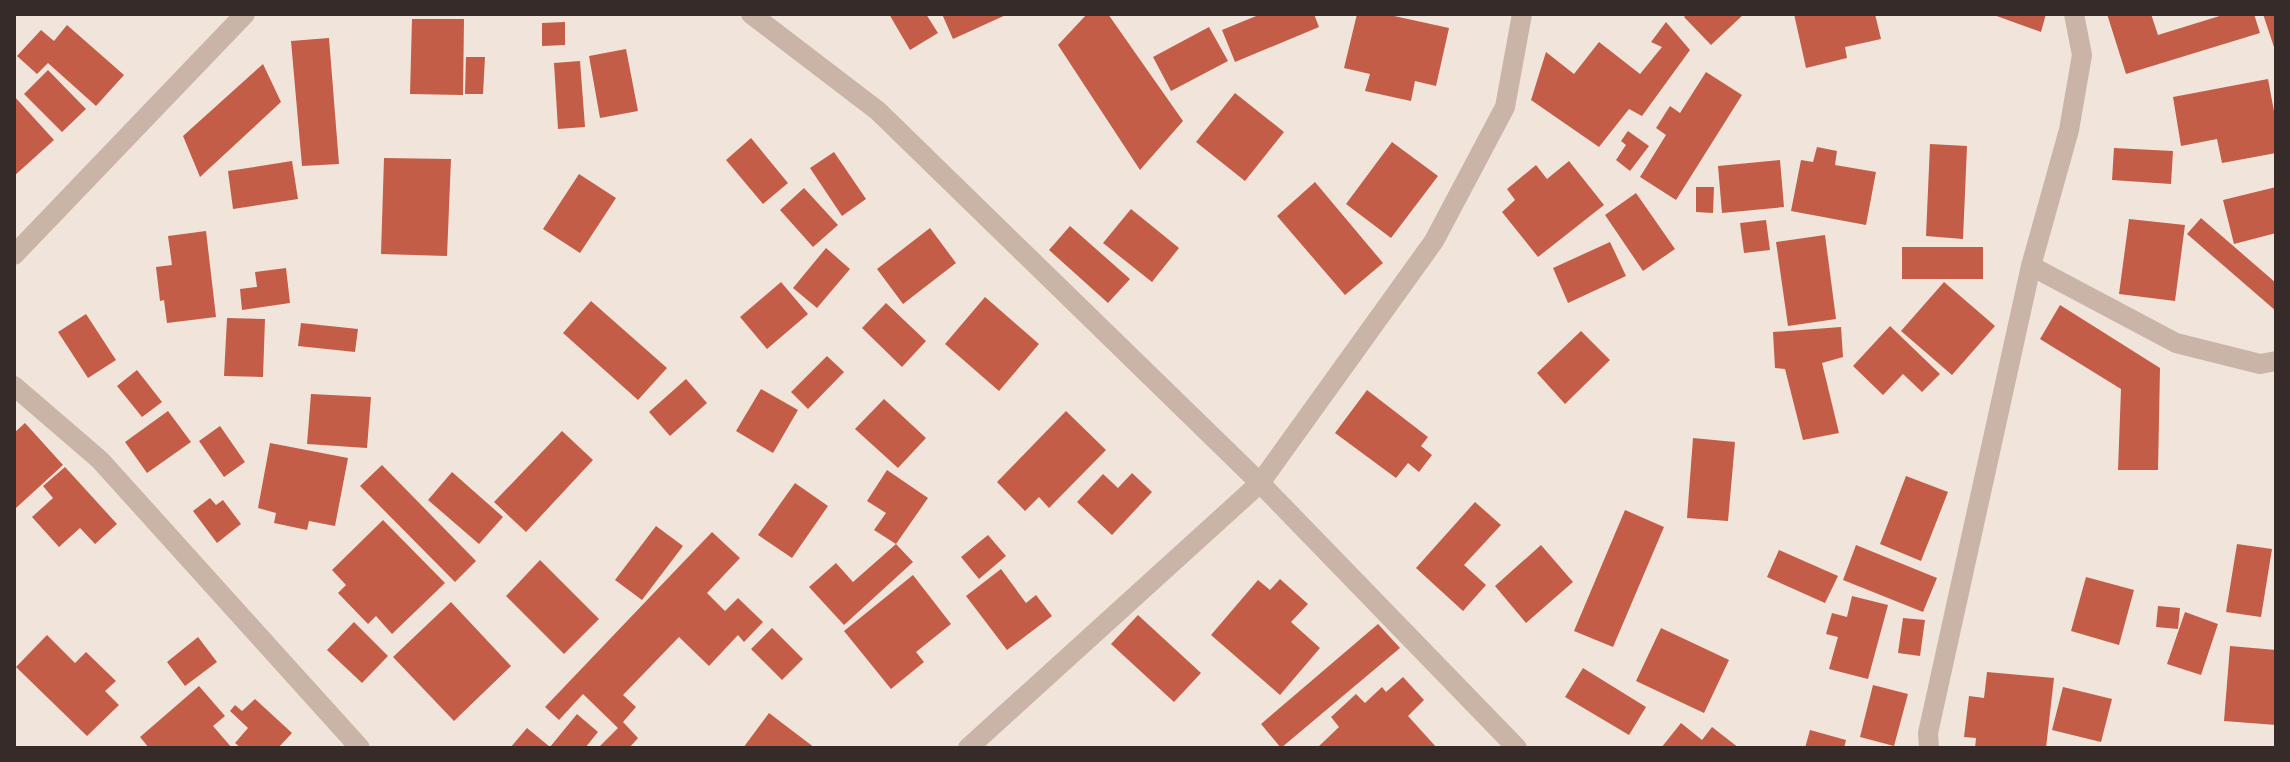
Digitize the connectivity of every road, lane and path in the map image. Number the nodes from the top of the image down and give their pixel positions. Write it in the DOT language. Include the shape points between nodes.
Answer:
graph roads {
  1 [pos="245,14"];
  2 [pos="751,14"];
  3 [pos="1522,14"];
  4 [pos="2074,14"];
  5 [pos="14,255"];
  6 [pos="2031,266"];
  7 [pos="2276,361"];
  8 [pos="14,386"];
  9 [pos="1260,483"];
  10 [pos="360,748"];
  11 [pos="968,748"];
  12 [pos="1517,748"];
  13 [pos="1929,748"];
  1 -- 5 [label="street"];
  2 -- 9 [label="street" via="878,111"];
  3 -- 9 [label="street" via="1505,107 1434,241"];
  4 -- 6 [label="street" via="2082,55 2069,130"];
  6 -- 7 [label="street" via="2176,343 2260,364"];
  6 -- 13 [label="street" via="1928,733"];
  8 -- 10 [label="street" via="100,460"];
  9 -- 11 [label="street"];
  9 -- 12 [label="street"];
}
